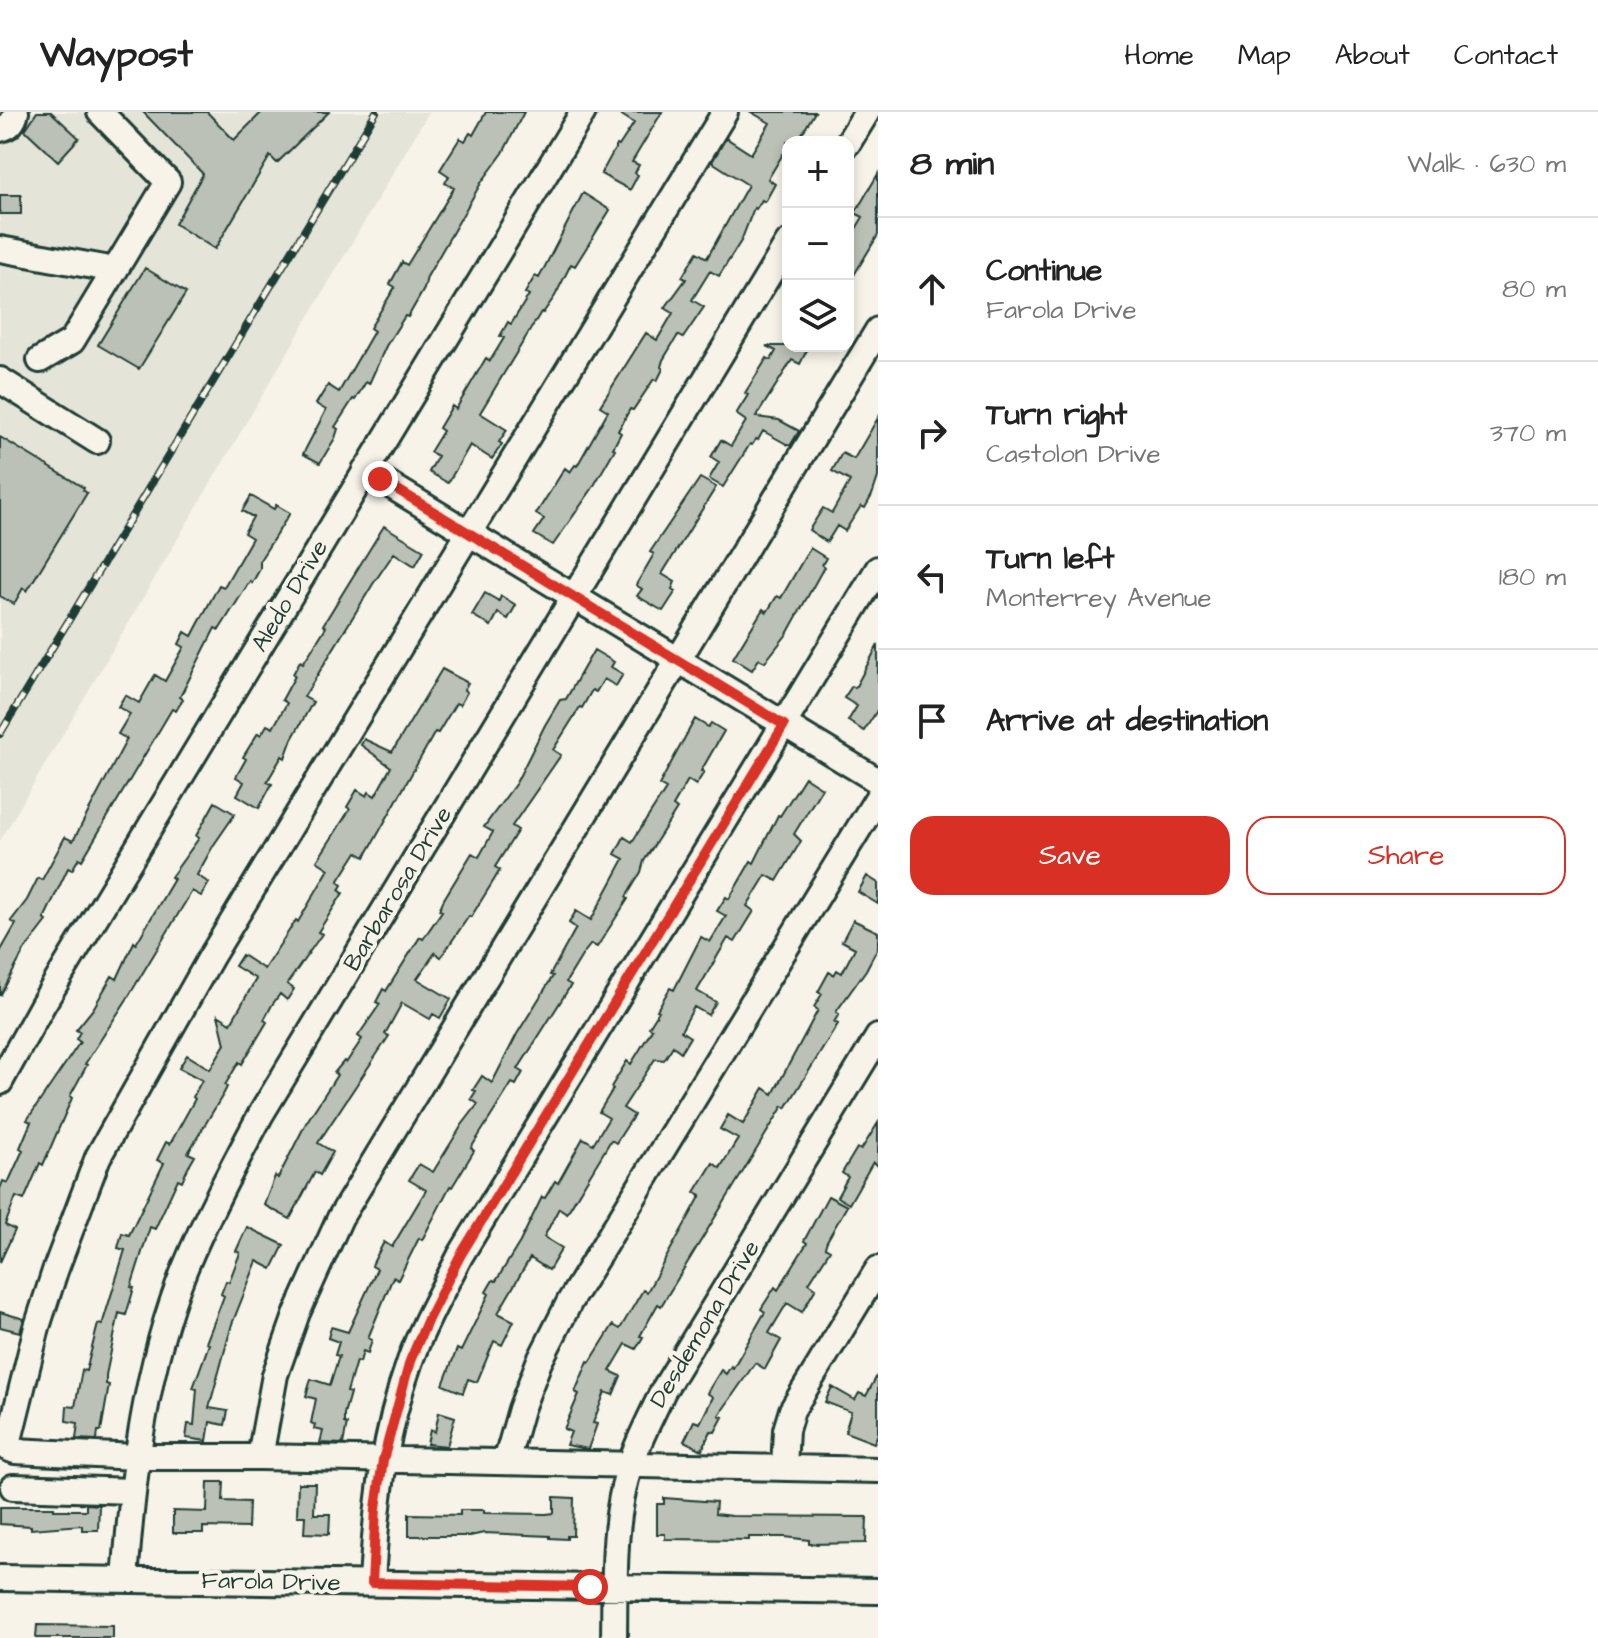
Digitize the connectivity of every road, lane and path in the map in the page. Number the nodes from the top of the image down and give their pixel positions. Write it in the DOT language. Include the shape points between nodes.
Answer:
graph roads {
  1 [pos="16,112"];
  2 [pos="100,112"];
  3 [pos="583,112"];
  4 [pos="725,112"];
  5 [pos="867,112"];
  6 [pos="0,129"];
  7 [pos="852,136"];
  8 [pos="0,249"];
  9 [pos="782,253"];
  10 [pos="115,270"];
  11 [pos="878,330"];
  12 [pos="40,360"];
  13 [pos="0,380"];
  14 [pos="97,441"];
  15 [pos="365,470"];
  16 [pos="468,533"];
  17 [pos="878,569"];
  18 [pos="575,598"];
  19 [pos="678,661"];
  20 [pos="784,725"];
  21 [pos="878,781"];
  22 [pos="878,797"];
  23 [pos="878,1037"];
  24 [pos="0,1082"];
  25 [pos="878,1269"];
  26 [pos="136,1457"];
  27 [pos="260,1457"];
  28 [pos="383,1460"];
  29 [pos="506,1462"];
  30 [pos="630,1465"];
  31 [pos="784,1467"];
  32 [pos="878,1470"];
  33 [pos="13,1487"];
  34 [pos="132,1491"];
  35 [pos="0,1578"];
  36 [pos="125,1580"];
  37 [pos="372,1583"];
  38 [pos="615,1588"];
  39 [pos="878,1591"];
  40 [pos="614,1638"];
  1 -- 6 [label="street" via="14,121"];
  2 -- 10 [label="street" via="168,182"];
  3 -- 15 [label="street, Aledo Drive"];
  4 -- 16 [label="street"];
  5 -- 7 [label="street"];
  8 -- 10 [label="street"];
  9 -- 18 [label="street, Barbarosa Drive"];
  10 -- 12 [label="street" via="72,341"];
  11 -- 19 [label="street"];
  13 -- 14 [label="street"];
  15 -- 16 [label="street"];
  15 -- 24 [label="street, Aledo Drive"];
  16 -- 18 [label="street"];
  16 -- 26 [label="street" via="211,957 98,1157 55,1271 7,1448"];
  17 -- 20 [label="street"];
  18 -- 19 [label="street"];
  18 -- 26 [label="street, Barbarosa Drive" via="261,1114 210,1210 164,1334"];
  19 -- 20 [label="street"];
  19 -- 27 [label="street" via="340,1218 275,1375"];
  20 -- 21 [label="street"];
  20 -- 28 [label="street" via="460,1256 410,1361"];
  22 -- 29 [label="street" via="570,1301 539,1362"];
  23 -- 30 [label="street, Desdemona Drive" via="663,1391"];
  25 -- 31 [label="street" via="792,1410"];
  26 -- 27 [label="street"];
  26 -- 34 [label="street, Barbarosa Drive"];
  27 -- 28 [label="street"];
  28 -- 29 [label="street"];
  28 -- 37 [label="street"];
  29 -- 30 [label="street"];
  30 -- 31 [label="street"];
  30 -- 38 [label="street, Desdemona Drive" via="619,1518"];
  31 -- 32 [label="street"];
  33 -- 34 [label="street"];
  34 -- 36 [label="street, Barbarosa Drive"];
  35 -- 36 [label="street, Farola Drive"];
  36 -- 37 [label="street, Farola Drive"];
  37 -- 38 [label="street, Farola Drive"];
  38 -- 39 [label="street, Farola Drive"];
  38 -- 40 [label="street, Desdemona Drive"];
}
